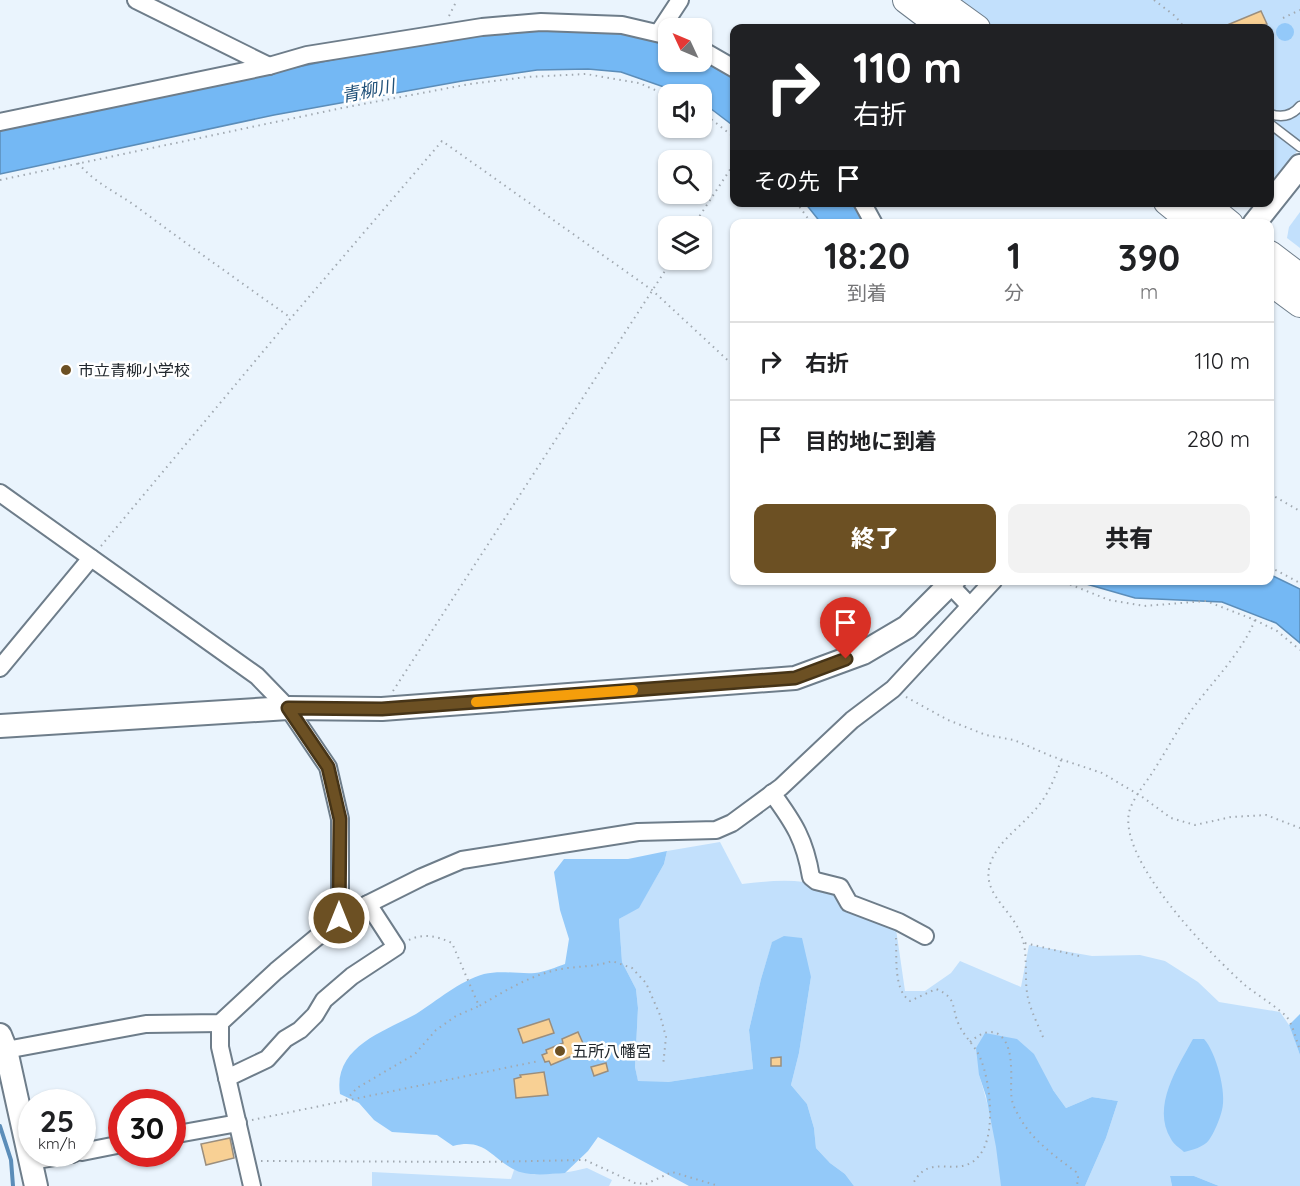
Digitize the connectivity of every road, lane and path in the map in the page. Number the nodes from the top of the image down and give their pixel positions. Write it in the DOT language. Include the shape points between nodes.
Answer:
graph roads {
  1 [pos="136,0"];
  2 [pos="680,0"];
  3 [pos="906,0"];
  4 [pos="938,0"];
  5 [pos="1154,0"];
  6 [pos="1300,10"];
  7 [pos="672,18"];
  8 [pos="1283,18"];
  9 [pos="938,24"];
  10 [pos="971,24"];
  11 [pos="1182,24"];
  12 [pos="658,33"];
  13 [pos="712,56"];
  14 [pos="269,66"];
  15 [pos="730,66"];
  16 [pos="658,91"];
  17 [pos="1300,106"];
  18 [pos="1274,115"];
  19 [pos="712,120"];
  20 [pos="0,122"];
  21 [pos="1274,127"];
  22 [pos="730,134"];
  23 [pos="1300,147"];
  24 [pos="78,163"];
  25 [pos="1300,166"];
  26 [pos="730,170"];
  27 [pos="0,180"];
  28 [pos="1274,199"];
  29 [pos="1173,207"];
  30 [pos="1209,207"];
  31 [pos="1267,207"];
  32 [pos="700,216"];
  33 [pos="1188,219"];
  34 [pos="1224,219"];
  35 [pos="1258,219"];
  36 [pos="1274,257"];
  37 [pos="665,270"];
  38 [pos="1300,277"];
  39 [pos="1274,285"];
  40 [pos="652,290"];
  41 [pos="1300,304"];
  42 [pos="291,318"];
  43 [pos="730,362"];
  44 [pos="0,493"];
  45 [pos="1274,496"];
  46 [pos="1300,511"];
  47 [pos="91,558"];
  48 [pos="1274,569"];
  49 [pos="1300,583"];
  50 [pos="950,585"];
  51 [pos="954,585"];
  52 [pos="989,585"];
  53 [pos="1072,585"];
  54 [pos="970,606"];
  55 [pos="1255,620"];
  56 [pos="1300,650"];
  57 [pos="0,668"];
  58 [pos="893,689"];
  59 [pos="288,708"];
  60 [pos="382,709"];
  61 [pos="0,726"];
  62 [pos="1061,760"];
  63 [pos="772,793"];
  64 [pos="1137,794"];
  65 [pos="1300,828"];
  66 [pos="368,904"];
  67 [pos="339,918"];
  68 [pos="895,920"];
  69 [pos="925,936"];
  70 [pos="1024,943"];
  71 [pos="396,947"];
  72 [pos="1079,957"];
  73 [pos="479,1006"];
  74 [pos="220,1023"];
  75 [pos="1043,1037"];
  76 [pos="3,1042"];
  77 [pos="970,1042"];
  78 [pos="1300,1050"];
  79 [pos="539,1061"];
  80 [pos="663,1066"];
  81 [pos="227,1078"];
  82 [pos="346,1100"];
  83 [pos="18,1106"];
  84 [pos="238,1123"];
  85 [pos="186,1132"];
  86 [pos="246,1161"];
  87 [pos="32,1167"];
  88 [pos="36,1186"];
  89 [pos="252,1186"];
  90 [pos="719,1186"];
  91 [pos="912,1186"];
  92 [pos="1077,1186"];
  1 -- 14 [label="street"];
  2 -- 7 [label="street"];
  3 -- 9 [label="main road"];
  4 -- 10 [label="main road"];
  5 -- 11 [label="path"];
  6 -- 8 [label="path"];
  12 -- 14 [label="street" via="622,25 541,22 482,27 307,55"];
  13 -- 15 [label="street"];
  14 -- 20 [label="street"];
  16 -- 24 [label="path" via="639,83 586,74 527,77 411,94"];
  17 -- 18 [label="lane" via="1292,114"];
  19 -- 22 [label="path"];
  21 -- 23 [label="lane"];
  24 -- 27 [label="path"];
  24 -- 42 [label="path" via="91,178"];
  25 -- 28 [label="street"];
  26 -- 32 [label="path"];
  29 -- 33 [label="main road"];
  30 -- 34 [label="main road"];
  31 -- 35 [label="street"];
  36 -- 38 [label="main road"];
  37 -- 40 [label="path"];
  39 -- 41 [label="main road"];
  40 -- 42 [label="path" via="442,141"];
  40 -- 43 [label="path"];
  40 -- 60 [label="path"];
  42 -- 47 [label="path"];
  44 -- 47 [label="street"];
  45 -- 46 [label="path"];
  47 -- 57 [label="street"];
  47 -- 59 [label="street" via="257,676"];
  48 -- 49 [label="path"];
  50 -- 60 [label="street" via="907,627 863,653 795,678"];
  51 -- 54 [label="street"];
  52 -- 54 [label="street"];
  53 -- 55 [label="path" via="1109,600 1144,606 1206,601"];
  54 -- 58 [label="street"];
  55 -- 56 [label="path" via="1277,631"];
  55 -- 64 [label="path" via="1248,636 1190,713"];
  58 -- 62 [label="path" via="948,720 986,735 1014,740"];
  58 -- 63 [label="street" via="852,720"];
  59 -- 60 [label="street"];
  59 -- 61 [label="street"];
  59 -- 67 [label="street" via="328,767 340,819"];
  62 -- 64 [label="path" via="1102,773"];
  62 -- 70 [label="path" via="1055,779 1035,810 1002,844 989,870 988,884 1019,929"];
  63 -- 66 [label="street" via="716,830 639,831 462,860"];
  63 -- 68 [label="street" via="794,822 807,851 811,877 840,887 849,903"];
  64 -- 65 [label="path" via="1171,818 1195,825 1266,815"];
  64 -- 78 [label="path" via="1128,823 1143,866 1196,938 1246,986 1287,1018"];
  66 -- 67 [label="street"];
  66 -- 71 [label="street"];
  67 -- 74 [label="street"];
  68 -- 69 [label="street"];
  68 -- 77 [label="path" via="900,989 905,998 910,1001 936,989 945,993 953,1001 957,1022"];
  70 -- 72 [label="path"];
  70 -- 75 [label="path" via="1028,998"];
  71 -- 73 [label="path" via="419,935 441,937 452,943"];
  71 -- 81 [label="street" via="324,1000 315,1015 267,1059"];
  73 -- 80 [label="path" via="526,979 612,961 632,968 646,983 666,1037"];
  73 -- 82 [label="path" via="436,1030 415,1054 357,1088"];
  74 -- 76 [label="street" via="146,1024"];
  74 -- 81 [label="street" via="220,1047"];
  76 -- 83 [label="street"];
  77 -- 91 [label="path" via="982,1060 990,1105 982,1151 959,1169 926,1168"];
  77 -- 92 [label="path" via="988,1030 997,1032 1004,1040 1011,1065 1012,1102 1035,1140 1076,1172"];
  79 -- 82 [label="path"];
  81 -- 84 [label="street"];
  82 -- 84 [label="path"];
  84 -- 85 [label="street"];
  84 -- 86 [label="street"];
  86 -- 89 [label="street"];
  86 -- 90 [label="path" via="585,1160 635,1184 646,1184 672,1172"];
  87 -- 88 [label="street"];
}
